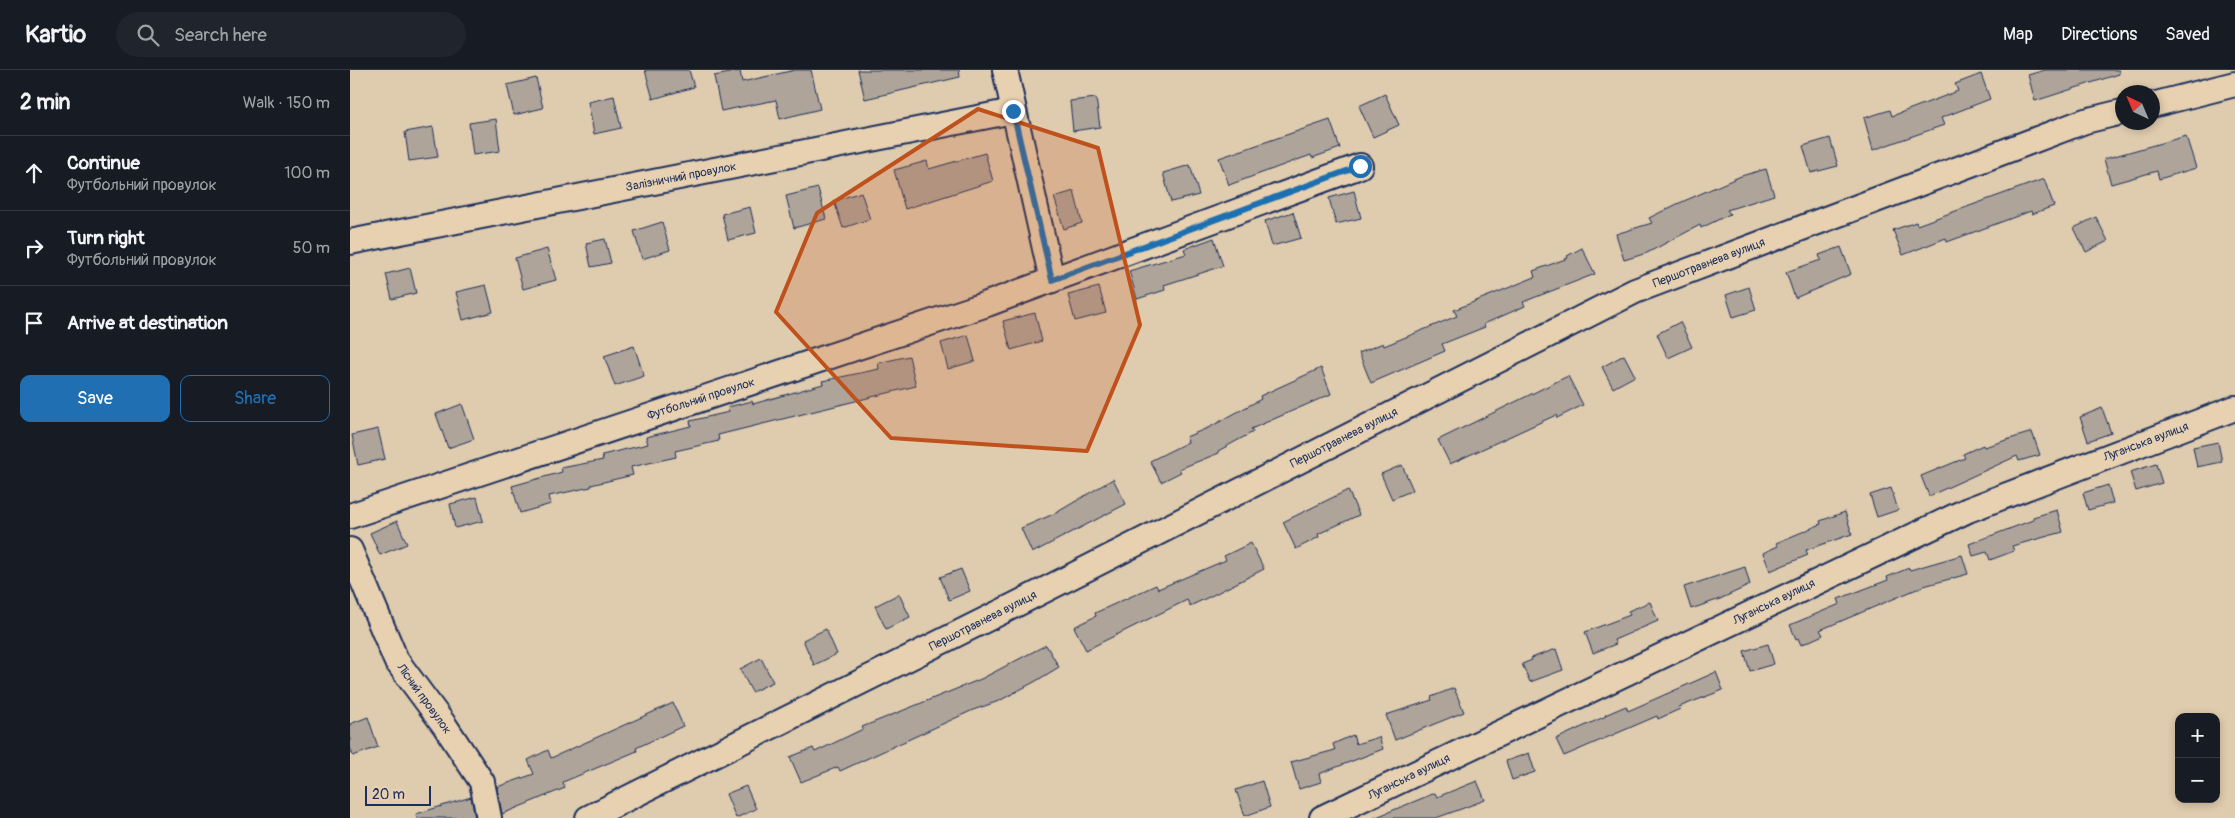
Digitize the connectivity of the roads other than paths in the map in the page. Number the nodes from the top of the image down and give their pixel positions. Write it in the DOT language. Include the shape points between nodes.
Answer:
graph roads {
  1 [pos="1005,70"];
  2 [pos="2235,84"];
  3 [pos="2160,102"];
  4 [pos="1013,111"];
  5 [pos="2115,114"];
  6 [pos="1360,166"];
  7 [pos="350,242"];
  8 [pos="1052,280"];
  9 [pos="2235,408"];
  10 [pos="350,516"];
  11 [pos="350,550"];
  12 [pos="489,818"];
  13 [pos="588,818"];
  14 [pos="1322,818"];
  1 -- 4 [label="street"];
  2 -- 3 [label="street"];
  4 -- 7 [label="street, Залізничний провулок"];
  4 -- 8 [label="street"];
  5 -- 13 [label="street, Першотравнева вулиця" via="2085,121 1635,291"];
  6 -- 8 [label="street, Футбольний провулок"];
  8 -- 10 [label="street, Футбольний провулок"];
  9 -- 14 [label="street, Луганська вулиця" via="1968,510"];
  11 -- 12 [label="street, Лісний провулок" via="396,660 482,782"];
}
